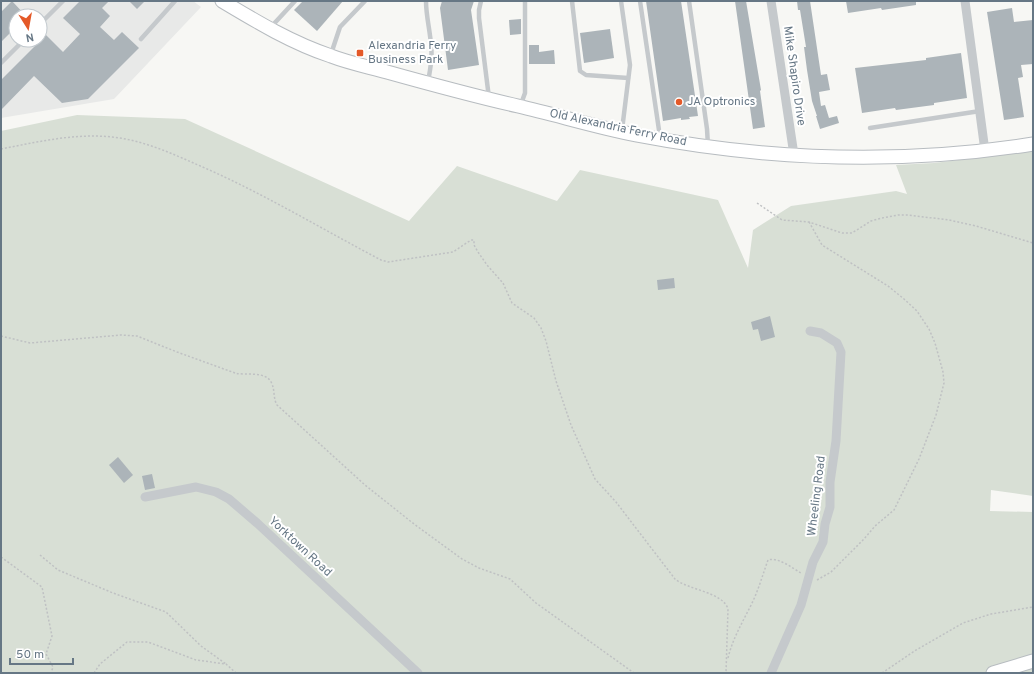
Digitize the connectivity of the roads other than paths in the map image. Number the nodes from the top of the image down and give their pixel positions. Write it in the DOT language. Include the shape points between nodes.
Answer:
graph roads {
  1 [pos="64,1"];
  2 [pos="175,1"];
  3 [pos="222,1"];
  4 [pos="295,1"];
  5 [pos="365,1"];
  6 [pos="426,1"];
  7 [pos="481,1"];
  8 [pos="525,1"];
  9 [pos="572,1"];
  10 [pos="621,1"];
  11 [pos="640,1"];
  12 [pos="689,1"];
  13 [pos="771,1"];
  14 [pos="965,1"];
  15 [pos="48,16"];
  16 [pos="269,29"];
  17 [pos="141,39"];
  18 [pos="16,48"];
  19 [pos="330,56"];
  20 [pos="1,63"];
  21 [pos="628,78"];
  22 [pos="428,84"];
  23 [pos="489,99"];
  24 [pos="520,106"];
  25 [pos="980,112"];
  26 [pos="870,128"];
  27 [pos="622,132"];
  28 [pos="660,139"];
  29 [pos="1033,144"];
  30 [pos="708,147"];
  31 [pos="985,151"];
  32 [pos="794,155"];
  33 [pos="810,331"];
  34 [pos="145,498"];
  35 [pos="1033,661"];
  36 [pos="418,673"];
  37 [pos="771,673"];
  38 [pos="993,673"];
  1 -- 15 [label="lane"];
  2 -- 17 [label="lane"];
  3 -- 16 [label="main road, Old Alexandria Ferry Road"];
  4 -- 16 [label="lane"];
  5 -- 19 [label="lane" via="340,27"];
  6 -- 22 [label="lane" via="432,54"];
  7 -- 23 [label="lane" via="479,18"];
  8 -- 24 [label="lane" via="525,93"];
  9 -- 21 [label="lane" via="580,71 586,75"];
  10 -- 21 [label="lane" via="630,65"];
  11 -- 28 [label="lane"];
  12 -- 30 [label="lane"];
  13 -- 32 [label="street, Mike Shapiro Drive"];
  14 -- 25 [label="street"];
  16 -- 19 [label="main road, Old Alexandria Ferry Road"];
  18 -- 20 [label="lane"];
  19 -- 22 [label="main road, Old Alexandria Ferry Road"];
  21 -- 27 [label="lane"];
  22 -- 23 [label="main road, Old Alexandria Ferry Road"];
  23 -- 24 [label="main road, Old Alexandria Ferry Road"];
  24 -- 27 [label="main road, Old Alexandria Ferry Road"];
  25 -- 26 [label="lane"];
  25 -- 31 [label="street"];
  27 -- 28 [label="main road, Old Alexandria Ferry Road"];
  28 -- 30 [label="main road, Old Alexandria Ferry Road"];
  29 -- 31 [label="main road, Old Alexandria Ferry Road"];
  30 -- 32 [label="main road, Old Alexandria Ferry Road"];
  31 -- 32 [label="main road, Old Alexandria Ferry Road" via="892,156"];
  33 -- 37 [label="street, Wheeling Road" via="821,333 837,343 841,352 830,508 823,542 813,562 801,605"];
  34 -- 36 [label="street, Yorktown Road" via="196,487 216,492 229,499"];
  35 -- 38 [label="main road"];
}
